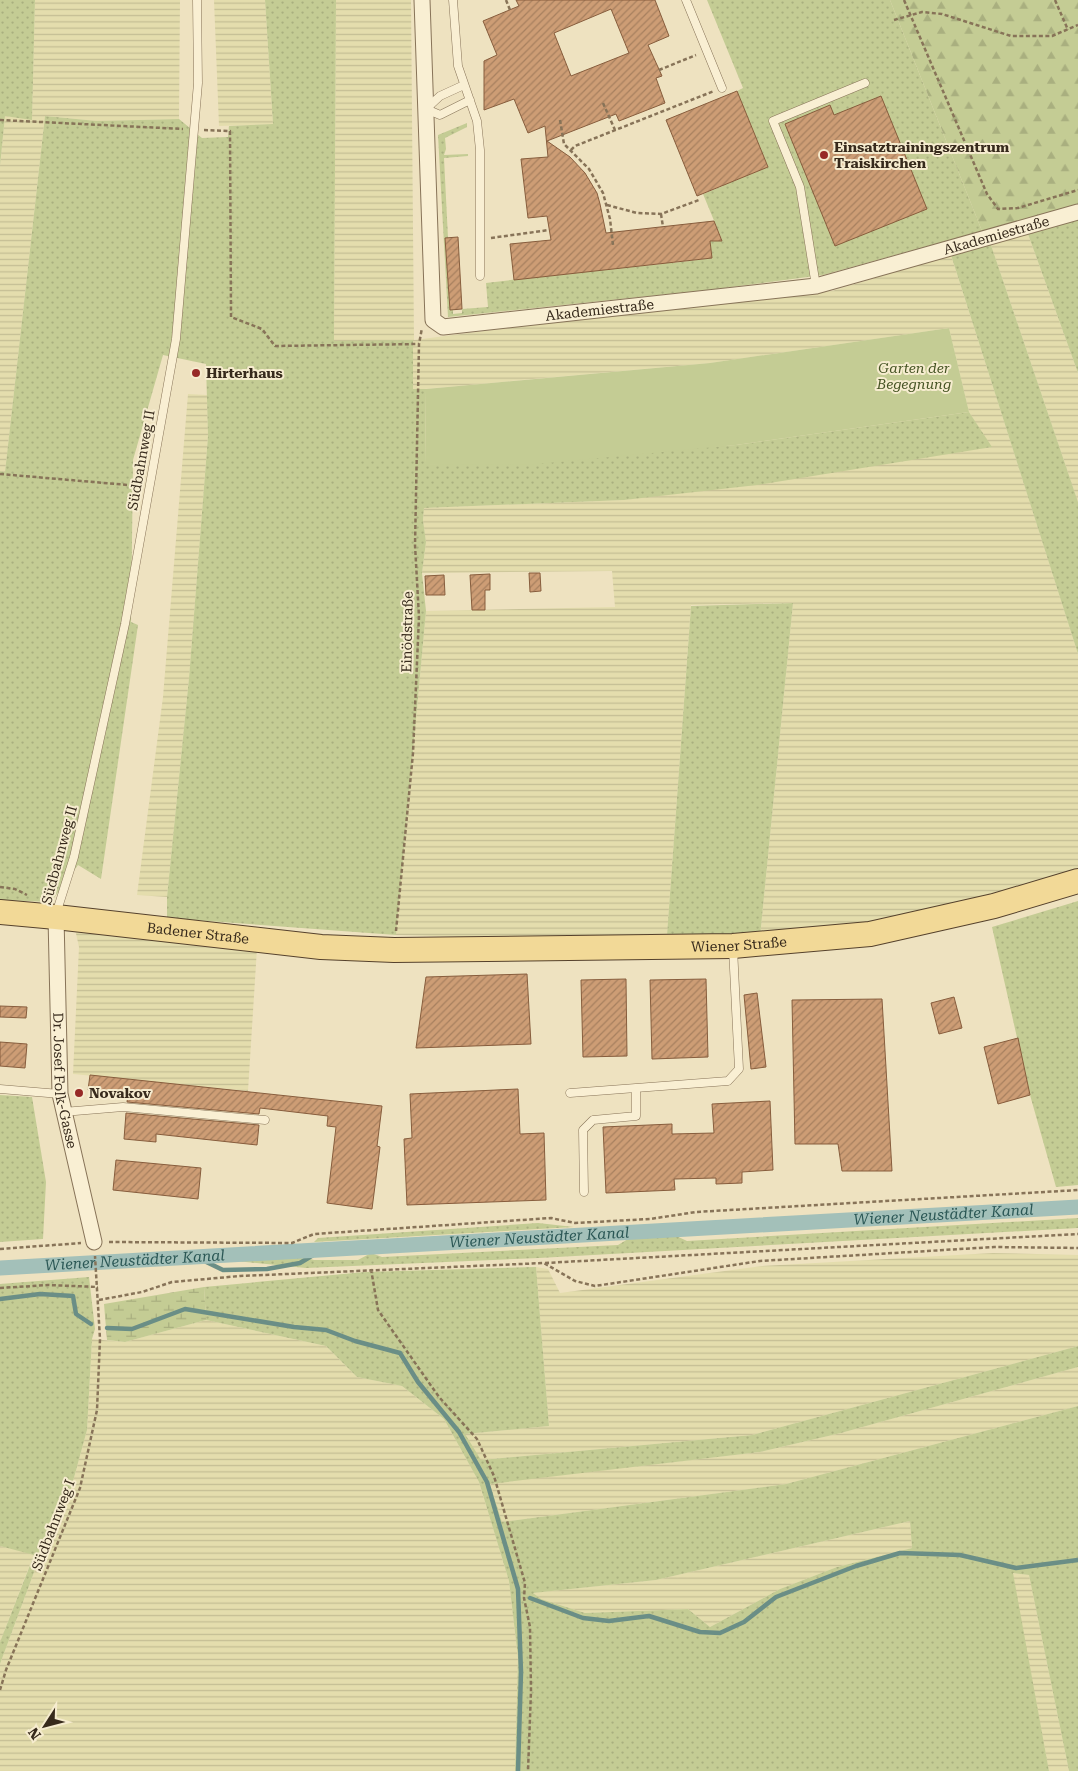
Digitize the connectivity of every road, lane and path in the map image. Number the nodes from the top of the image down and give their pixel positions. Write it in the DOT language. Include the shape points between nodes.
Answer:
graph roads {
  1 [pos="197,0"];
  2 [pos="422,0"];
  3 [pos="453,0"];
  4 [pos="506,0"];
  5 [pos="686,0"];
  6 [pos="904,0"];
  7 [pos="1055,0"];
  8 [pos="510,10"];
  9 [pos="910,16"];
  10 [pos="894,20"];
  11 [pos="1078,25"];
  12 [pos="1068,30"];
  13 [pos="707,50"];
  14 [pos="659,70"];
  15 [pos="865,83"];
  16 [pos="464,86"];
  17 [pos="722,88"];
  18 [pos="470,100"];
  19 [pos="603,103"];
  20 [pos="426,109"];
  21 [pos="0,120"];
  22 [pos="560,120"];
  23 [pos="194,130"];
  24 [pos="615,130"];
  25 [pos="571,150"];
  26 [pos="1078,190"];
  27 [pos="699,200"];
  28 [pos="607,205"];
  29 [pos="1078,212"];
  30 [pos="661,214"];
  31 [pos="663,227"];
  32 [pos="549,230"];
  33 [pos="480,239"];
  34 [pos="613,245"];
  35 [pos="480,276"];
  36 [pos="816,286"];
  37 [pos="433,320"];
  38 [pos="419,344"];
  39 [pos="0,474"];
  40 [pos="148,487"];
  41 [pos="1078,881"];
  42 [pos="0,912"];
  43 [pos="56,917"];
  44 [pos="733,946"];
  45 [pos="394,950"];
  46 [pos="636,1088"];
  47 [pos="0,1089"];
  48 [pos="570,1093"];
  49 [pos="60,1094"];
  50 [pos="63,1112"];
  51 [pos="265,1120"];
  52 [pos="1078,1190"];
  53 [pos="584,1192"];
  54 [pos="1078,1234"];
  55 [pos="94,1242"];
  56 [pos="1078,1248"];
  57 [pos="0,1249"];
  58 [pos="544,1263"];
  59 [pos="371,1270"];
  60 [pos="98,1287"];
  61 [pos="0,1288"];
  62 [pos="99,1300"];
  63 [pos="0,1690"];
  64 [pos="528,1771"];
  1 -- 23 [label="lane, Südbahnweg II" via="198,83"];
  2 -- 20 [label="street"];
  3 -- 16 [label="lane" via="458,66"];
  4 -- 8 [label="path"];
  5 -- 13 [label="lane"];
  6 -- 9 [label="path"];
  7 -- 12 [label="path"];
  9 -- 10 [label="path"];
  9 -- 12 [label="path" via="922,12 942,14 1011,36 1052,36"];
  9 -- 26 [label="path" via="987,194 998,209 1018,208"];
  11 -- 12 [label="path"];
  13 -- 14 [label="path"];
  13 -- 17 [label="lane"];
  15 -- 36 [label="lane" via="773,121 800,188"];
  16 -- 18 [label="lane"];
  16 -- 20 [label="lane" via="440,96"];
  17 -- 24 [label="path"];
  18 -- 20 [label="lane" via="440,115"];
  18 -- 33 [label="lane" via="477,121 480,150"];
  19 -- 24 [label="path"];
  20 -- 37 [label="street"];
  21 -- 23 [label="path"];
  22 -- 25 [label="path" via="564,144"];
  23 -- 38 [label="path" via="230,131 231,317 262,329 275,346"];
  23 -- 40 [label="lane, Südbahnweg II" via="176,339"];
  24 -- 25 [label="path"];
  25 -- 28 [label="path" via="589,169"];
  27 -- 30 [label="path"];
  28 -- 30 [label="path" via="637,213"];
  28 -- 34 [label="path"];
  29 -- 36 [label="street, Akademiestraße"];
  30 -- 31 [label="path"];
  32 -- 33 [label="path"];
  33 -- 35 [label="lane"];
  36 -- 37 [label="street, Akademiestraße" via="443,326"];
  37 -- 38 [label="path, Einödstraße" via="422,325"];
  38 -- 45 [label="path, Einödstraße" via="415,546 419,617 413,753"];
  39 -- 40 [label="path"];
  40 -- 43 [label="lane, Südbahnweg II" via="125,624 74,857"];
  41 -- 44 [label="main road, Wiener Straße" via="994,906 870,934"];
  42 -- 43 [label="main road, Badener Straße"];
  43 -- 45 [label="main road, Badener Straße" via="321,947"];
  43 -- 49 [label="street, Dr. Josef Folk-Gasse"];
  44 -- 45 [label="main road, Wiener Straße"];
  44 -- 46 [label="lane" via="739,1069 728,1081"];
  46 -- 48 [label="lane"];
  46 -- 53 [label="lane" via="636,1116 593,1120 583,1130"];
  47 -- 49 [label="lane"];
  49 -- 50 [label="street, Dr. Josef Folk-Gasse"];
  50 -- 51 [label="lane" via="123,1107"];
  50 -- 55 [label="street, Dr. Josef Folk-Gasse"];
  52 -- 55 [label="path" via="696,1212 650,1219 575,1223 551,1218 314,1234 292,1243"];
  54 -- 58 [label="path"];
  55 -- 57 [label="path"];
  55 -- 60 [label="path, Südbahnweg I"];
  56 -- 58 [label="path" via="994,1247 760,1261 595,1286 575,1281"];
  58 -- 59 [label="path"];
  59 -- 62 [label="path" via="172,1282 142,1292"];
  59 -- 64 [label="path" via="378,1310 439,1397 477,1439 494,1476 525,1583 524,1598 530,1627"];
  60 -- 61 [label="path" via="48,1284"];
  60 -- 62 [label="path, Südbahnweg I"];
  62 -- 63 [label="path, Südbahnweg I" via="97,1410 80,1488"];
}
